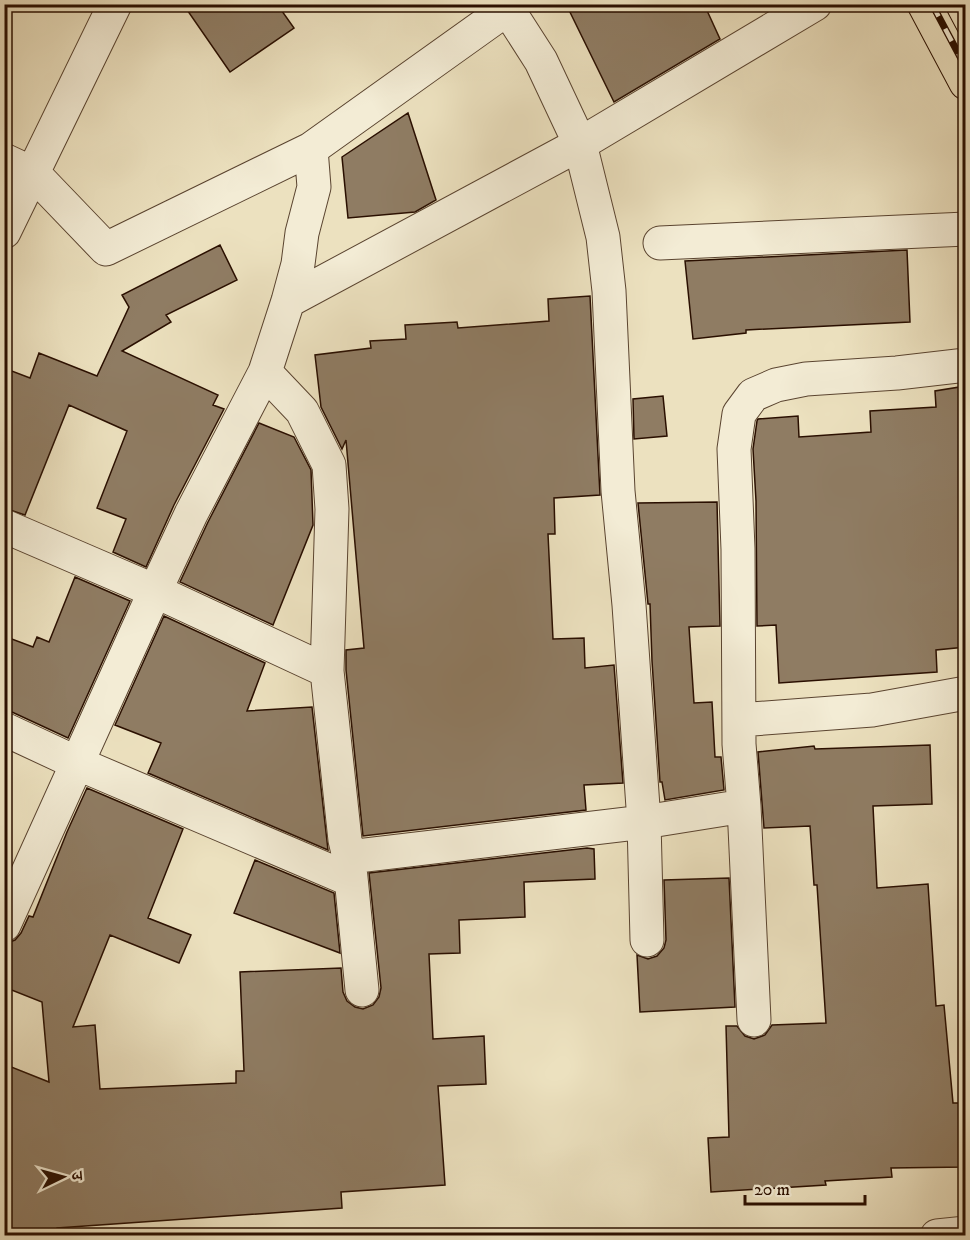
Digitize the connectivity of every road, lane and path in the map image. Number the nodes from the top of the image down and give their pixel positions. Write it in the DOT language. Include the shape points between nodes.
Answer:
graph roads {
  1 [pos="115,4"];
  2 [pos="815,4"];
  3 [pos="924,4"];
  4 [pos="511,6"];
  5 [pos="966,82"];
  6 [pos="580,144"];
  7 [pos="311,149"];
  8 [pos="4,160"];
  9 [pos="34,174"];
  10 [pos="966,229"];
  11 [pos="4,232"];
  12 [pos="660,243"];
  13 [pos="288,301"];
  14 [pos="966,364"];
  15 [pos="265,372"];
  16 [pos="4,526"];
  17 [pos="155,591"];
  18 [pos="327,671"];
  19 [pos="966,693"];
  20 [pos="739,720"];
  21 [pos="4,729"];
  22 [pos="79,764"];
  23 [pos="744,806"];
  24 [pos="644,822"];
  25 [pos="350,868"];
  26 [pos="4,925"];
  27 [pos="647,940"];
  28 [pos="362,990"];
  29 [pos="754,1020"];
  30 [pos="966,1233"];
  31 [pos="937,1236"];
  1 -- 9 [label="street"];
  2 -- 6 [label="street"];
  3 -- 5 [label="highway"];
  4 -- 6 [label="street"];
  4 -- 7 [label="street"];
  6 -- 13 [label="street"];
  6 -- 24 [label="street" via="603,237 609,291 618,491"];
  7 -- 9 [label="street" via="106,249"];
  7 -- 13 [label="street" via="314,187"];
  8 -- 9 [label="street"];
  9 -- 11 [label="street"];
  10 -- 12 [label="street"];
  13 -- 15 [label="street"];
  14 -- 20 [label="street" via="776,385 753,395 740,414 734,449"];
  15 -- 17 [label="street"];
  15 -- 18 [label="street" via="302,411 329,465 332,509"];
  16 -- 17 [label="street"];
  17 -- 18 [label="street"];
  17 -- 22 [label="street"];
  18 -- 25 [label="street"];
  19 -- 20 [label="street" via="872,710"];
  20 -- 23 [label="street"];
  21 -- 22 [label="street"];
  22 -- 25 [label="street"];
  22 -- 26 [label="street"];
  23 -- 24 [label="street"];
  23 -- 29 [label="street"];
  24 -- 25 [label="street"];
  24 -- 27 [label="street"];
  25 -- 28 [label="street"];
  30 -- 31 [label="street"];
}
